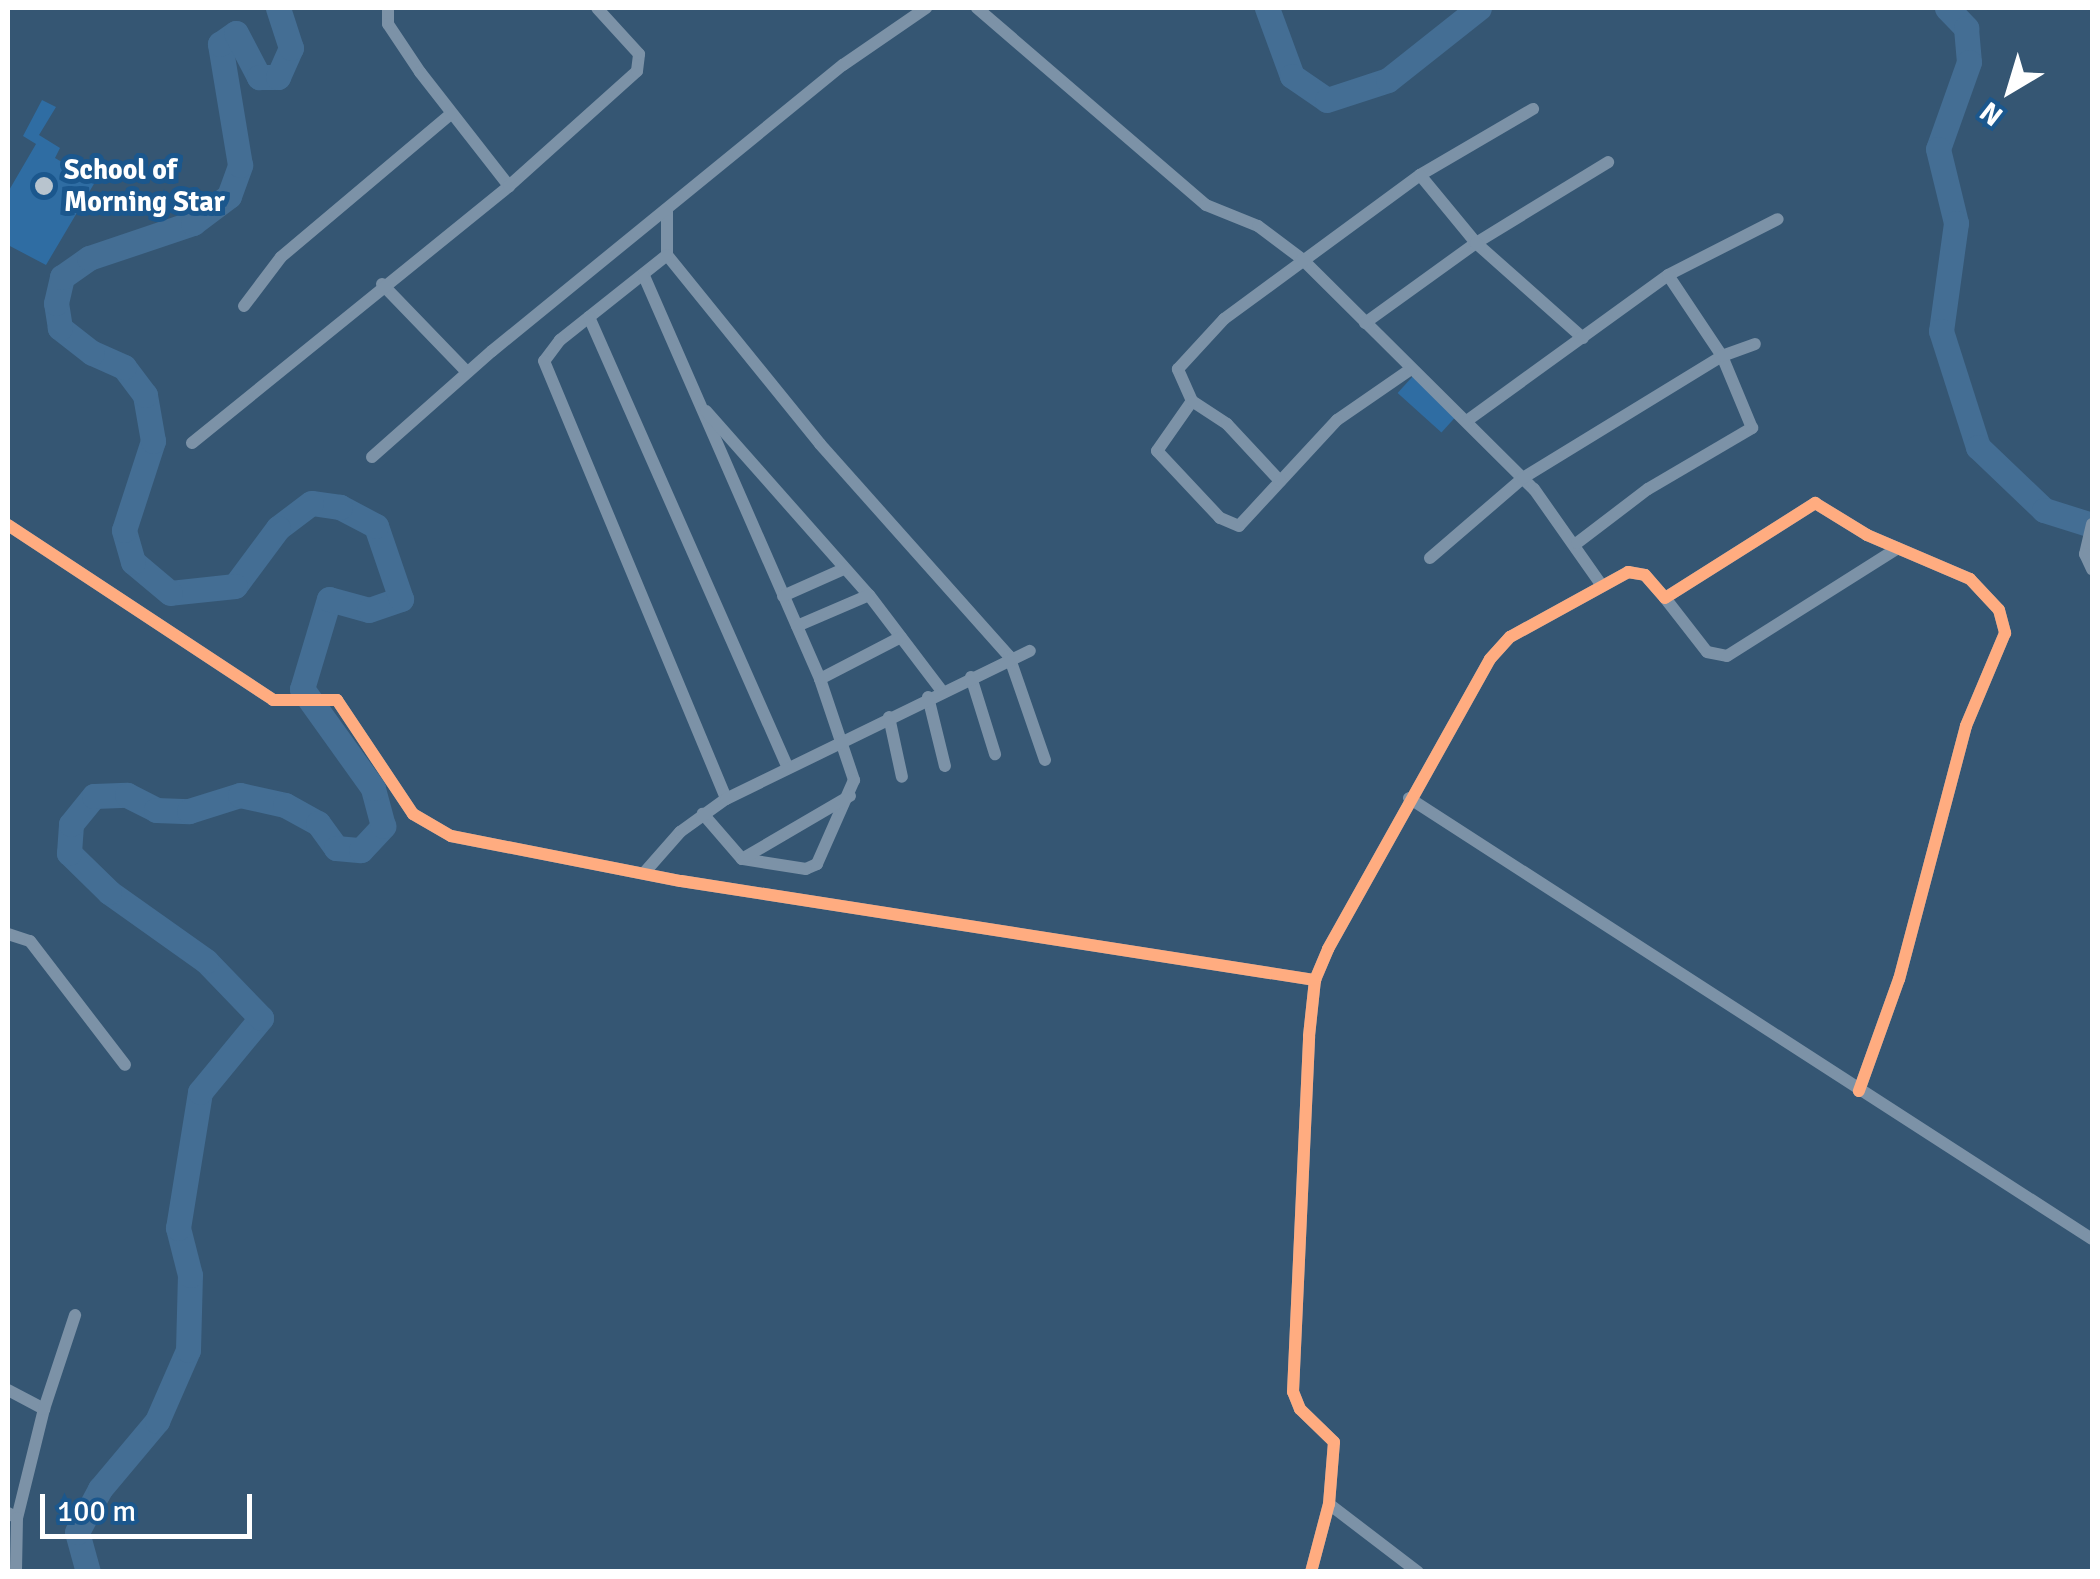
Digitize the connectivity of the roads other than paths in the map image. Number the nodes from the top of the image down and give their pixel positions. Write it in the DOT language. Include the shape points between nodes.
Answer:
graph roads {
  1 [pos="388,8"];
  2 [pos="597,8"];
  3 [pos="926,8"];
  4 [pos="977,8"];
  5 [pos="1533,109"];
  6 [pos="451,114"];
  7 [pos="1608,162"];
  8 [pos="1420,175"];
  9 [pos="509,186"];
  10 [pos="666,209"];
  11 [pos="1778,218"];
  12 [pos="1476,243"];
  13 [pos="666,255"];
  14 [pos="1302,259"];
  15 [pos="644,276"];
  16 [pos="1668,276"];
  17 [pos="382,284"];
  18 [pos="244,306"];
  19 [pos="589,316"];
  20 [pos="1365,323"];
  21 [pos="1583,338"];
  22 [pos="1755,344"];
  23 [pos="1722,356"];
  24 [pos="1410,369"];
  25 [pos="467,372"];
  26 [pos="1192,401"];
  27 [pos="698,402"];
  28 [pos="1468,420"];
  29 [pos="192,443"];
  30 [pos="372,457"];
  31 [pos="1523,478"];
  32 [pos="1280,481"];
  33 [pos="2092,524"];
  34 [pos="8,525"];
  35 [pos="1576,544"];
  36 [pos="1898,548"];
  37 [pos="1430,558"];
  38 [pos="844,569"];
  39 [pos="2092,569"];
  40 [pos="1600,582"];
  41 [pos="869,595"];
  42 [pos="783,596"];
  43 [pos="1664,598"];
  44 [pos="797,626"];
  45 [pos="901,637"];
  46 [pos="1030,650"];
  47 [pos="1009,656"];
  48 [pos="972,677"];
  49 [pos="820,679"];
  50 [pos="942,691"];
  51 [pos="928,696"];
  52 [pos="889,717"];
  53 [pos="842,742"];
  54 [pos="995,754"];
  55 [pos="1044,760"];
  56 [pos="945,766"];
  57 [pos="788,768"];
  58 [pos="902,777"];
  59 [pos="852,794"];
  60 [pos="1408,798"];
  61 [pos="726,799"];
  62 [pos="703,814"];
  63 [pos="742,859"];
  64 [pos="644,873"];
  65 [pos="8,934"];
  66 [pos="1315,980"];
  67 [pos="126,1066"];
  68 [pos="1859,1091"];
  69 [pos="2092,1239"];
  70 [pos="75,1315"];
  71 [pos="8,1390"];
  72 [pos="44,1409"];
  73 [pos="1329,1504"];
  74 [pos="12,1516"];
  75 [pos="16,1572"];
  76 [pos="1311,1572"];
  77 [pos="1418,1572"];
  1 -- 6 [label="street" via="388,24"];
  2 -- 9 [label="street" via="642,63"];
  3 -- 10 [label="street" via="843,65"];
  4 -- 14 [label="street" via="1206,205 1258,226"];
  5 -- 8 [label="street"];
  6 -- 9 [label="street"];
  6 -- 18 [label="street" via="281,257"];
  7 -- 12 [label="street"];
  8 -- 12 [label="street"];
  8 -- 14 [label="street"];
  9 -- 17 [label="street"];
  10 -- 13 [label="street"];
  10 -- 25 [label="street"];
  11 -- 16 [label="street"];
  12 -- 20 [label="street"];
  12 -- 21 [label="street"];
  13 -- 15 [label="street"];
  13 -- 47 [label="street" via="820,444"];
  14 -- 20 [label="street"];
  14 -- 26 [label="street" via="1235,309 1182,364 1177,375"];
  15 -- 19 [label="street"];
  15 -- 27 [label="street"];
  16 -- 21 [label="street"];
  16 -- 23 [label="street"];
  17 -- 25 [label="street"];
  17 -- 29 [label="street"];
  19 -- 57 [label="street"];
  19 -- 61 [label="street" via="549,350 546,371"];
  20 -- 24 [label="street"];
  21 -- 28 [label="street"];
  22 -- 23 [label="street"];
  23 -- 31 [label="street"];
  23 -- 35 [label="street" via="1752,428 1648,489"];
  24 -- 28 [label="street"];
  24 -- 32 [label="street" via="1337,420"];
  25 -- 30 [label="street"];
  26 -- 32 [label="street" via="1227,424"];
  26 -- 32 [label="street" via="1157,452 1220,518 1243,524"];
  27 -- 38 [label="street"];
  27 -- 42 [label="street"];
  28 -- 31 [label="street"];
  31 -- 35 [label="street"];
  31 -- 37 [label="street"];
  33 -- 39 [label="street" via="2086,540"];
  34 -- 64 [label="street" via="273,700 337,700 428,826"];
  35 -- 40 [label="street"];
  36 -- 43 [label="street" via="1815,503"];
  36 -- 43 [label="street" via="1727,656 1707,652"];
  36 -- 68 [label="street" via="1970,579 1999,610 2004,633 1966,726 1899,979"];
  38 -- 41 [label="street"];
  38 -- 42 [label="street"];
  40 -- 43 [label="street" via="1638,571"];
  40 -- 60 [label="street" via="1510,637 1490,659"];
  41 -- 44 [label="street"];
  41 -- 45 [label="street"];
  42 -- 44 [label="street"];
  44 -- 49 [label="street"];
  45 -- 49 [label="street"];
  45 -- 50 [label="street"];
  46 -- 47 [label="street"];
  47 -- 48 [label="street"];
  47 -- 55 [label="street"];
  48 -- 50 [label="street"];
  48 -- 54 [label="street"];
  49 -- 53 [label="street"];
  50 -- 51 [label="street"];
  51 -- 52 [label="street"];
  51 -- 56 [label="street"];
  52 -- 53 [label="street"];
  52 -- 58 [label="street"];
  53 -- 57 [label="street"];
  53 -- 59 [label="street" via="852,767"];
  57 -- 61 [label="street"];
  59 -- 63 [label="street"];
  59 -- 63 [label="street" via="812,868"];
  60 -- 66 [label="street"];
  60 -- 68 [label="street"];
  61 -- 62 [label="street"];
  62 -- 63 [label="street"];
  62 -- 64 [label="street"];
  64 -- 66 [label="street"];
  65 -- 67 [label="street" via="30,941"];
  66 -- 73 [label="street" via="1293,1392 1300,1409 1334,1442"];
  68 -- 69 [label="street"];
  70 -- 72 [label="street"];
  71 -- 72 [label="street"];
  72 -- 74 [label="street"];
  73 -- 76 [label="street"];
  73 -- 77 [label="street"];
  74 -- 75 [label="street"];
}
